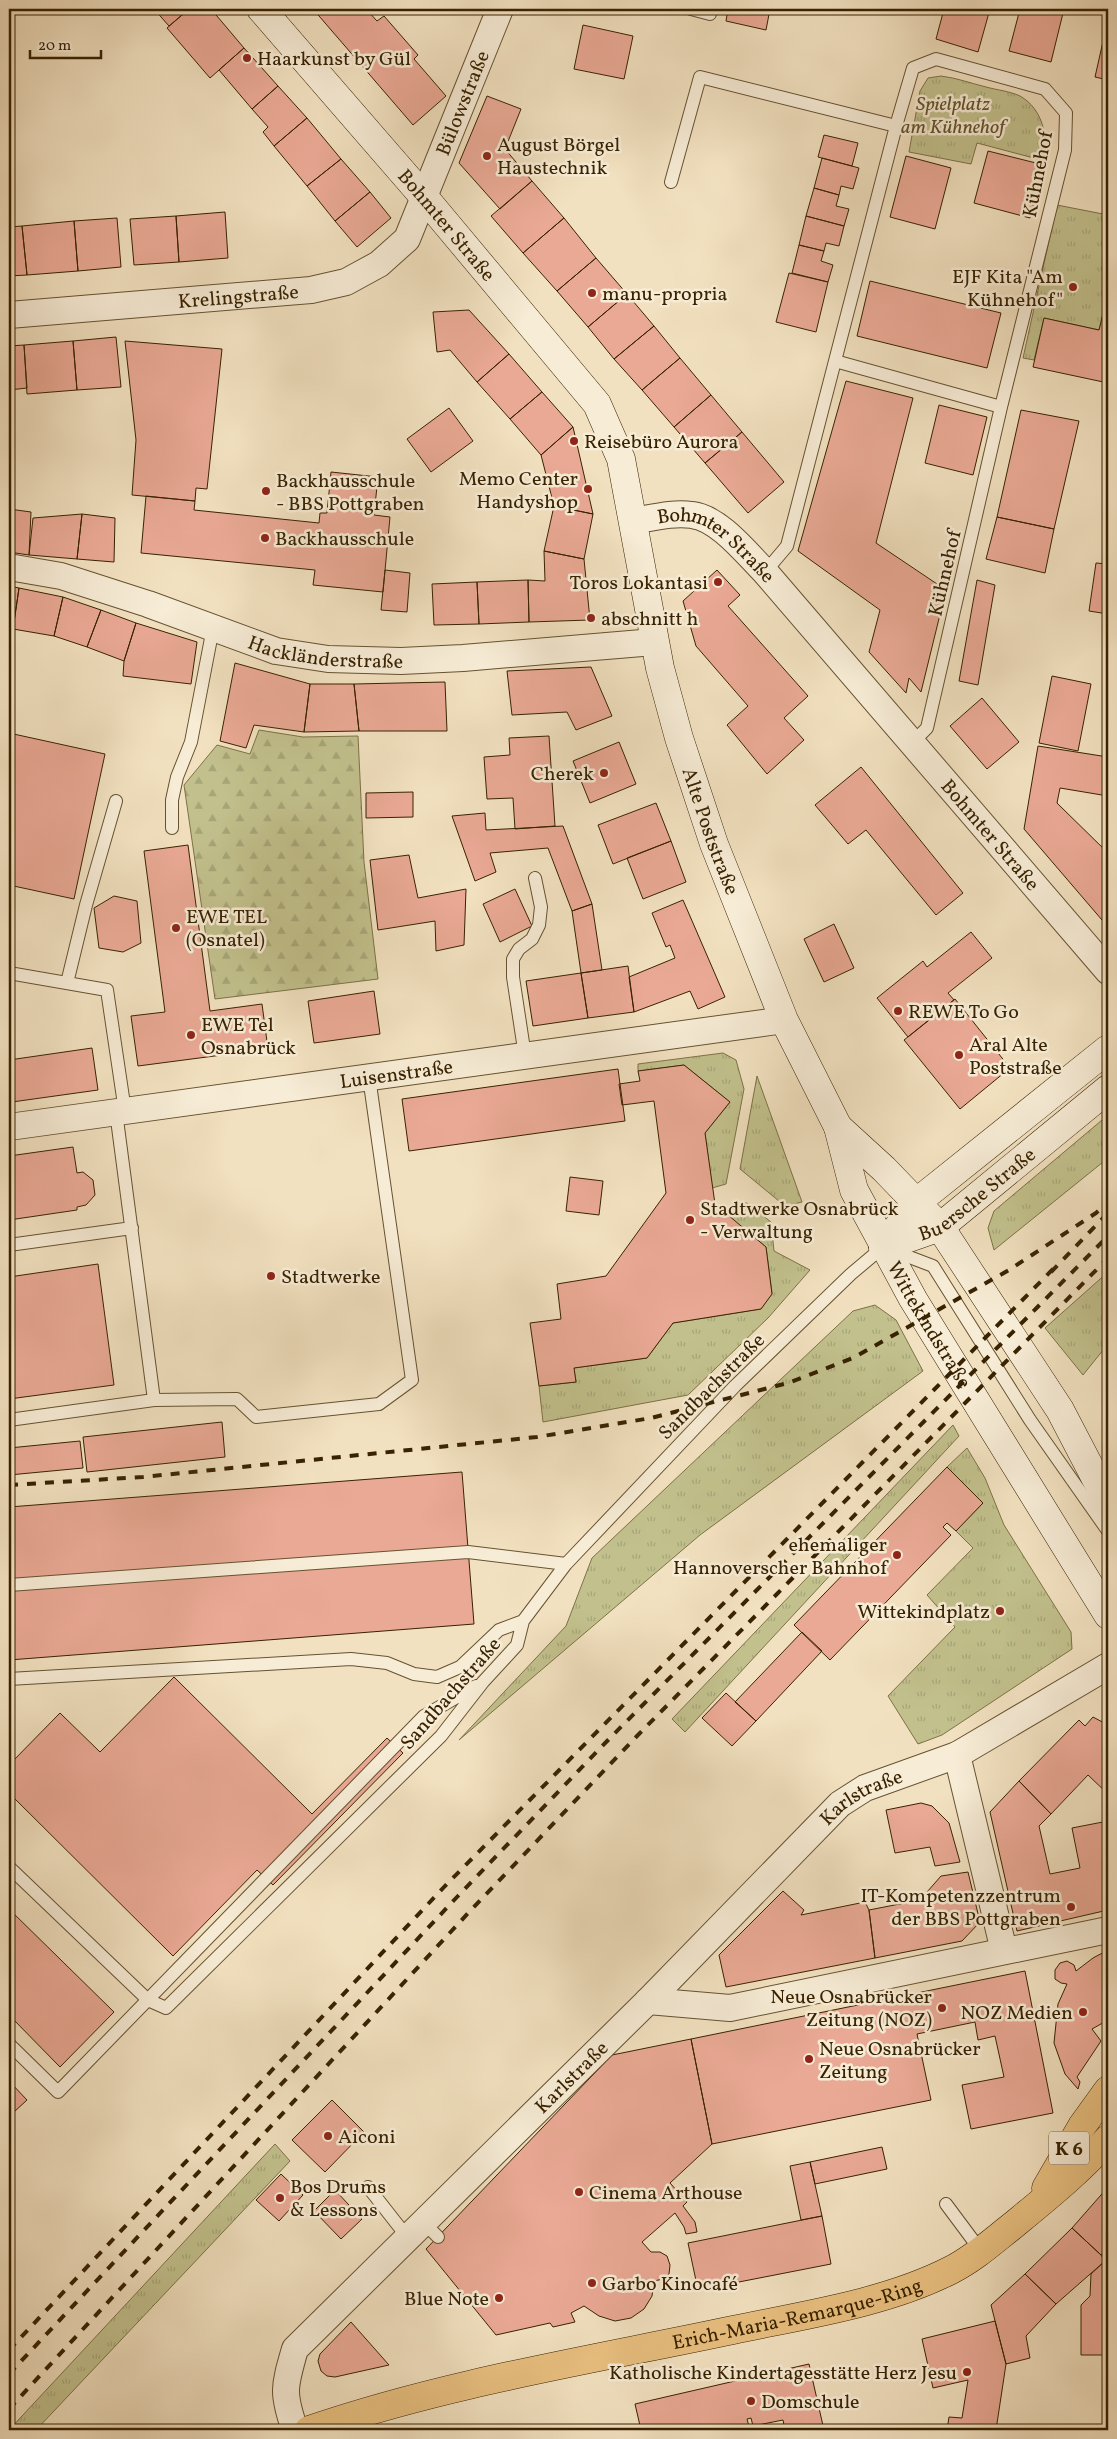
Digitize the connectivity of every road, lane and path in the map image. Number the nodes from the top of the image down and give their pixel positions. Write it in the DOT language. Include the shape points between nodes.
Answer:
graph roads {
  1 [pos="261,9"];
  2 [pos="500,9"];
  3 [pos="691,9"];
  4 [pos="710,14"];
  5 [pos="896,126"];
  6 [pos="671,182"];
  7 [pos="424,197"];
  8 [pos="9,315"];
  9 [pos="835,361"];
  10 [pos="1001,407"];
  11 [pos="633,520"];
  12 [pos="9,567"];
  13 [pos="765,572"];
  14 [pos="214,628"];
  15 [pos="654,642"];
  16 [pos="913,742"];
  17 [pos="116,801"];
  18 [pos="172,828"];
  19 [pos="534,878"];
  20 [pos="1108,971"];
  21 [pos="9,973"];
  22 [pos="67,983"];
  23 [pos="784,1020"];
  24 [pos="1108,1049"];
  25 [pos="525,1056"];
  26 [pos="369,1077"];
  27 [pos="1108,1088"];
  28 [pos="121,1112"];
  29 [pos="9,1127"];
  30 [pos="838,1127"];
  31 [pos="917,1202"];
  32 [pos="940,1227"];
  33 [pos="132,1228"];
  34 [pos="9,1245"];
  35 [pos="883,1246"];
  36 [pos="154,1400"];
  37 [pos="9,1420"];
  38 [pos="1108,1502"];
  39 [pos="1108,1531"];
  40 [pos="566,1564"];
  41 [pos="9,1585"];
  42 [pos="1108,1615"];
  43 [pos="522,1621"];
  44 [pos="1108,1666"];
  45 [pos="9,1679"];
  46 [pos="482,1682"];
  47 [pos="957,1755"];
  48 [pos="9,1867"];
  49 [pos="1108,1930"];
  50 [pos="1004,1951"];
  51 [pos="148,2000"];
  52 [pos="648,2001"];
  53 [pos="9,2044"];
  54 [pos="1108,2090"];
  55 [pos="1108,2139"];
  56 [pos="368,2187"];
  57 [pos="946,2204"];
  58 [pos="1033,2208"];
  59 [pos="423,2232"];
  60 [pos="981,2251"];
  61 [pos="295,2430"];
  62 [pos="308,2430"];
  1 -- 7 [label="main road, Bohmter Straße"];
  2 -- 7 [label="street, Bülowstraße"];
  3 -- 4 [label="lane"];
  5 -- 6 [label="lane" via="700,77"];
  5 -- 9 [label="lane, Kühnehof"];
  5 -- 10 [label="lane, Kühnehof" via="913,68 936,59 1045,89 1066,113 1065,150"];
  7 -- 8 [label="street, Krelingstraße" via="407,239 379,264 346,282 311,290"];
  7 -- 11 [label="main road, Bohmter Straße" via="597,404 621,459"];
  9 -- 10 [label="lane"];
  9 -- 13 [label="lane, Kühnehof" via="787,546"];
  10 -- 16 [label="lane, Kühnehof" via="927,728"];
  11 -- 13 [label="street, Bohmter Straße" via="693,515 720,527"];
  11 -- 15 [label="main road, Alte Poststraße"];
  12 -- 14 [label="street, Hackländerstraße" via="61,576"];
  13 -- 16 [label="street, Bohmter Straße"];
  14 -- 15 [label="street, Hackländerstraße" via="276,651 328,659 401,661 463,658"];
  14 -- 18 [label="lane" via="191,742 172,800"];
  15 -- 23 [label="main road, Alte Poststraße" via="679,738 714,844"];
  16 -- 20 [label="street, Bohmter Straße"];
  17 -- 22 [label="lane"];
  19 -- 25 [label="lane" via="541,908 539,925 532,939 519,949 513,959"];
  21 -- 22 [label="lane"];
  22 -- 28 [label="lane" via="107,990"];
  23 -- 25 [label="street, Luisenstraße"];
  23 -- 30 [label="main road, Alte Poststraße"];
  24 -- 31 [label="main road, Buersche Straße"];
  25 -- 26 [label="street, Luisenstraße"];
  26 -- 28 [label="street, Luisenstraße"];
  26 -- 36 [label="lane" via="412,1380 379,1404 256,1417 237,1399"];
  27 -- 32 [label="main road, Buersche Straße"];
  28 -- 29 [label="street, Luisenstraße"];
  28 -- 33 [label="lane"];
  30 -- 31 [label="main road, Alte Poststraße"];
  30 -- 35 [label="main road, Alte Poststraße" via="854,1190"];
  31 -- 32 [label="main road"];
  31 -- 35 [label="main road, Buersche Straße"];
  32 -- 35 [label="main road, Buersche Straße"];
  32 -- 38 [label="main road" via="1060,1410"];
  33 -- 34 [label="lane"];
  33 -- 36 [label="lane"];
  35 -- 39 [label="lane, Wittekindstraße" via="932,1266 1030,1420"];
  35 -- 40 [label="lane, Sandbachstraße" via="734,1386"];
  35 -- 42 [label="main road, Wittekindstraße"];
  36 -- 37 [label="lane"];
  40 -- 41 [label="lane" via="468,1552"];
  40 -- 43 [label="lane, Sandbachstraße"];
  43 -- 45 [label="lane" via="499,1630 460,1667 437,1677 414,1674 388,1663 351,1659"];
  43 -- 46 [label="lane, Sandbachstraße" via="517,1645"];
  44 -- 47 [label="street"];
  46 -- 51 [label="lane" via="424,1716"];
  46 -- 51 [label="lane, Sandbachstraße" via="441,1736 166,2008"];
  47 -- 50 [label="street"];
  47 -- 52 [label="street, Karlstraße" via="865,1788 840,1804"];
  48 -- 51 [label="lane"];
  49 -- 50 [label="street"];
  50 -- 52 [label="street" via="730,2008"];
  51 -- 53 [label="lane" via="58,2092"];
  52 -- 59 [label="street, Karlstraße"];
  54 -- 58 [label="main road, Erich-Maria-Remarque-Ring / K 6" via="1082,2126"];
  55 -- 58 [label="main road, Erich-Maria-Remarque-Ring / K 6" via="1092,2158"];
  56 -- 59 [label="lane"];
  57 -- 60 [label="lane"];
  58 -- 60 [label="main road, Erich-Maria-Remarque-Ring / K 6"];
  59 -- 61 [label="street, Karlstraße" via="295,2349 285,2383 286,2405"];
  60 -- 62 [label="main road, Erich-Maria-Remarque-Ring / K 6" via="923,2284 888,2295 424,2395"];
}
